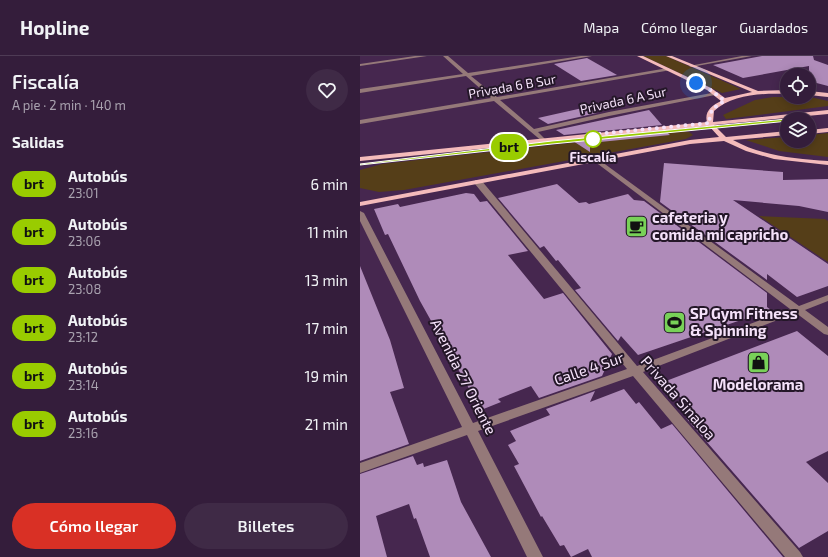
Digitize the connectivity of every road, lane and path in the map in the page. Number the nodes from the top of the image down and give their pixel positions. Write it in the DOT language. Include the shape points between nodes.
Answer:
graph roads {
  1 [pos="425,56"];
  2 [pos="445,56"];
  3 [pos="590,56"];
  4 [pos="638,56"];
  5 [pos="668,56"];
  6 [pos="750,56"];
  7 [pos="360,65"];
  8 [pos="691,66"];
  9 [pos="668,70"];
  10 [pos="468,75"];
  11 [pos="360,91"];
  12 [pos="780,92"];
  13 [pos="757,93"];
  14 [pos="716,94"];
  15 [pos="816,94"];
  16 [pos="828,95"];
  17 [pos="498,100"];
  18 [pos="725,101"];
  19 [pos="828,112"];
  20 [pos="360,122"];
  21 [pos="710,123"];
  22 [pos="828,130"];
  23 [pos="534,131"];
  24 [pos="816,131"];
  25 [pos="780,134"];
  26 [pos="725,138"];
  27 [pos="544,140"];
  28 [pos="360,159"];
  29 [pos="596,160"];
  30 [pos="828,163"];
  31 [pos="478,182"];
  32 [pos="360,204"];
  33 [pos="360,213"];
  34 [pos="828,298"];
  35 [pos="799,309"];
  36 [pos="828,332"];
  37 [pos="635,370"];
  38 [pos="471,428"];
  39 [pos="360,468"];
  40 [pos="535,557"];
  41 [pos="795,557"];
  1 -- 7 [label="street"];
  2 -- 10 [label="street"];
  3 -- 10 [label="street"];
  4 -- 9 [label="main road"];
  5 -- 8 [label="main road"];
  6 -- 8 [label="street"];
  8 -- 13 [label="main road"];
  9 -- 14 [label="main road"];
  9 -- 17 [label="street, Privada 6 B Sur"];
  10 -- 11 [label="street"];
  10 -- 17 [label="street"];
  12 -- 13 [label="main road"];
  13 -- 18 [label="main road"];
  14 -- 18 [label="main road"];
  14 -- 23 [label="street, Privada 6 A Sur"];
  15 -- 16 [label="main road"];
  17 -- 20 [label="street, Privada 6 B Sur"];
  17 -- 23 [label="street"];
  18 -- 21 [label="main road" via="711,110"];
  19 -- 21 [label="main road"];
  21 -- 26 [label="main road"];
  21 -- 27 [label="main road"];
  22 -- 24 [label="main road"];
  23 -- 27 [label="street"];
  25 -- 26 [label="main road"];
  26 -- 29 [label="main road"];
  26 -- 30 [label="main road" via="752,150 781,158"];
  27 -- 28 [label="main road"];
  29 -- 31 [label="main road"];
  29 -- 35 [label="street"];
  31 -- 32 [label="main road"];
  31 -- 37 [label="street, Privada Sinaloa"];
  33 -- 38 [label="street, Avenida 27 Oriente"];
  34 -- 35 [label="street, Calle 4 Sur"];
  35 -- 36 [label="street"];
  35 -- 37 [label="street, Calle 4 Sur"];
  37 -- 38 [label="street, Calle 4 Sur"];
  37 -- 41 [label="street, Privada Sinaloa"];
  38 -- 39 [label="street, Calle 4 Sur"];
  38 -- 40 [label="street, Avenida 27 Oriente"];
}
